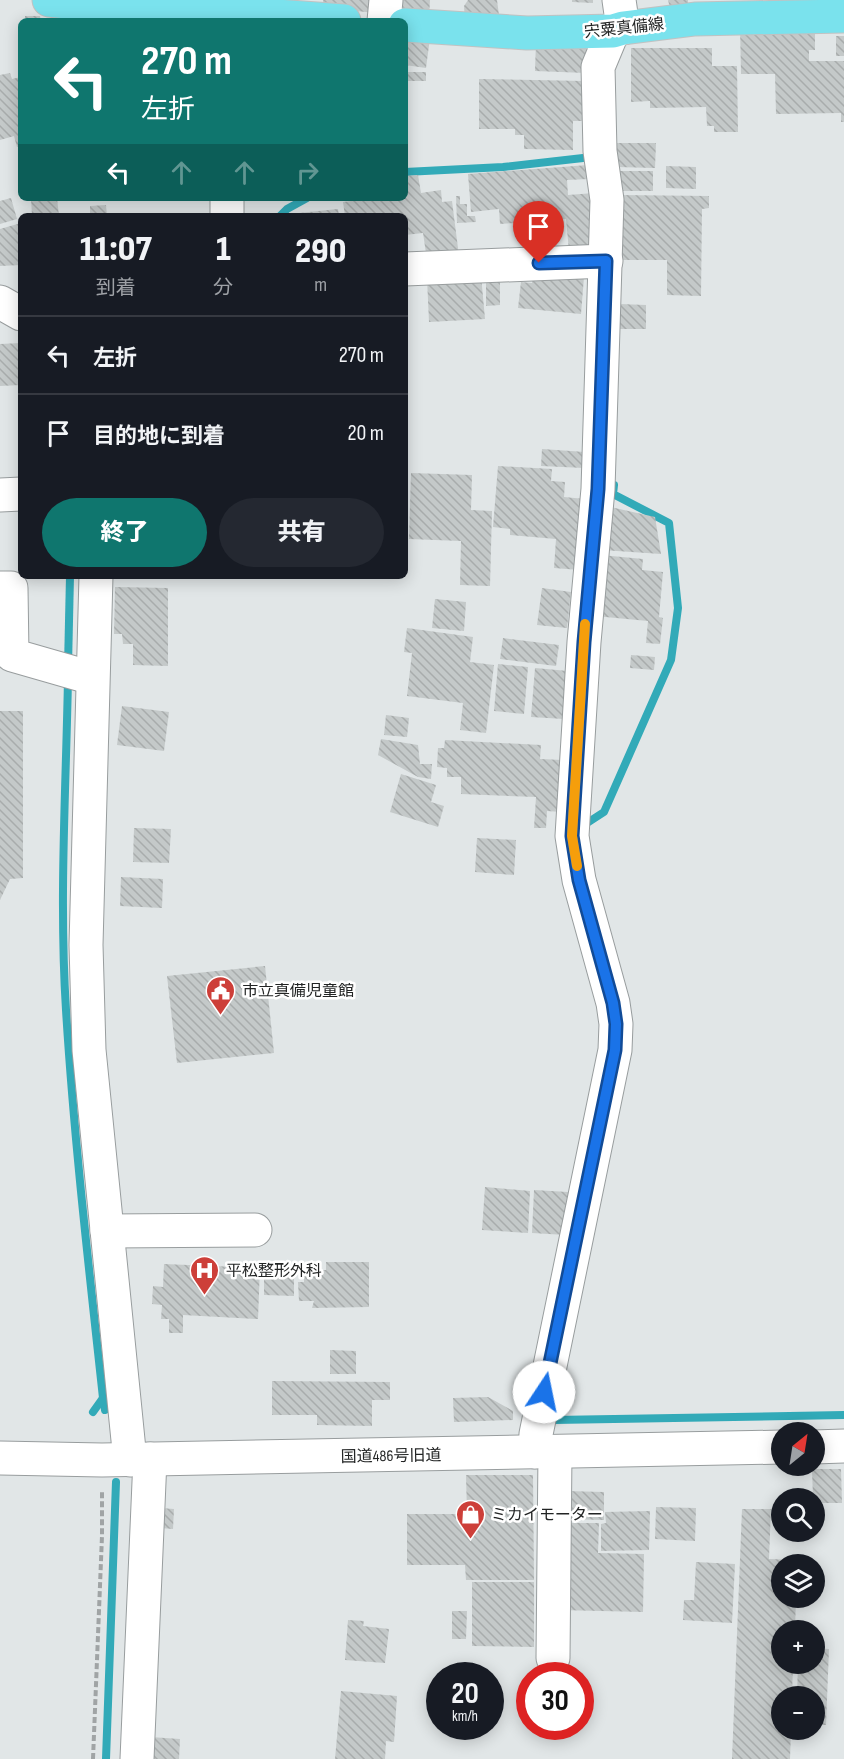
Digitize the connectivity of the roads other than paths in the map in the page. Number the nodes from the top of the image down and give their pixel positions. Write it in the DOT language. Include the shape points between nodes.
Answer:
graph roads {
  1 [pos="49,0"];
  2 [pos="386,0"];
  3 [pos="209,5"];
  4 [pos="747,8"];
  5 [pos="270,13"];
  6 [pos="844,16"];
  7 [pos="316,18"];
  8 [pos="384,18"];
  9 [pos="618,20"];
  10 [pos="408,25"];
  11 [pos="606,261"];
  12 [pos="408,269"];
  13 [pos="0,302"];
  14 [pos="18,312"];
  15 [pos="18,494"];
  16 [pos="0,495"];
  17 [pos="95,579"];
  18 [pos="0,588"];
  19 [pos="76,673"];
  20 [pos="255,1230"];
  21 [pos="107,1231"];
  22 [pos="844,1446"];
  23 [pos="771,1447"];
  24 [pos="825,1447"];
  25 [pos="545,1452"];
  26 [pos="0,1458"];
  27 [pos="128,1460"];
  28 [pos="554,1658"];
  29 [pos="137,1759"];
  1 -- 3 [label="main road" via="104,6"];
  2 -- 8 [label="street"];
  3 -- 5 [label="main road"];
  4 -- 6 [label="main road, 宍粟真備線"];
  4 -- 9 [label="main road, 宍粟真備線" via="696,19"];
  5 -- 7 [label="main road"];
  9 -- 10 [label="main road, 宍粟真備線" via="527,33"];
  9 -- 11 [label="street" via="598,67 600,151 607,200"];
  11 -- 12 [label="street"];
  11 -- 25 [label="street" via="598,489 572,836 579,880 613,1003 615,1050 536,1434"];
  13 -- 14 [label="street"];
  15 -- 16 [label="street"];
  17 -- 19 [label="street"];
  18 -- 19 [label="street" via="11,588 12,655"];
  19 -- 21 [label="street" via="89,1050"];
  20 -- 21 [label="street"];
  21 -- 27 [label="street"];
  22 -- 24 [label="street"];
  23 -- 25 [label="street, 国道486号旧道"];
  25 -- 27 [label="street, 国道486号旧道"];
  25 -- 28 [label="street"];
  26 -- 27 [label="street, 国道486号旧道"];
  27 -- 29 [label="street"];
}
